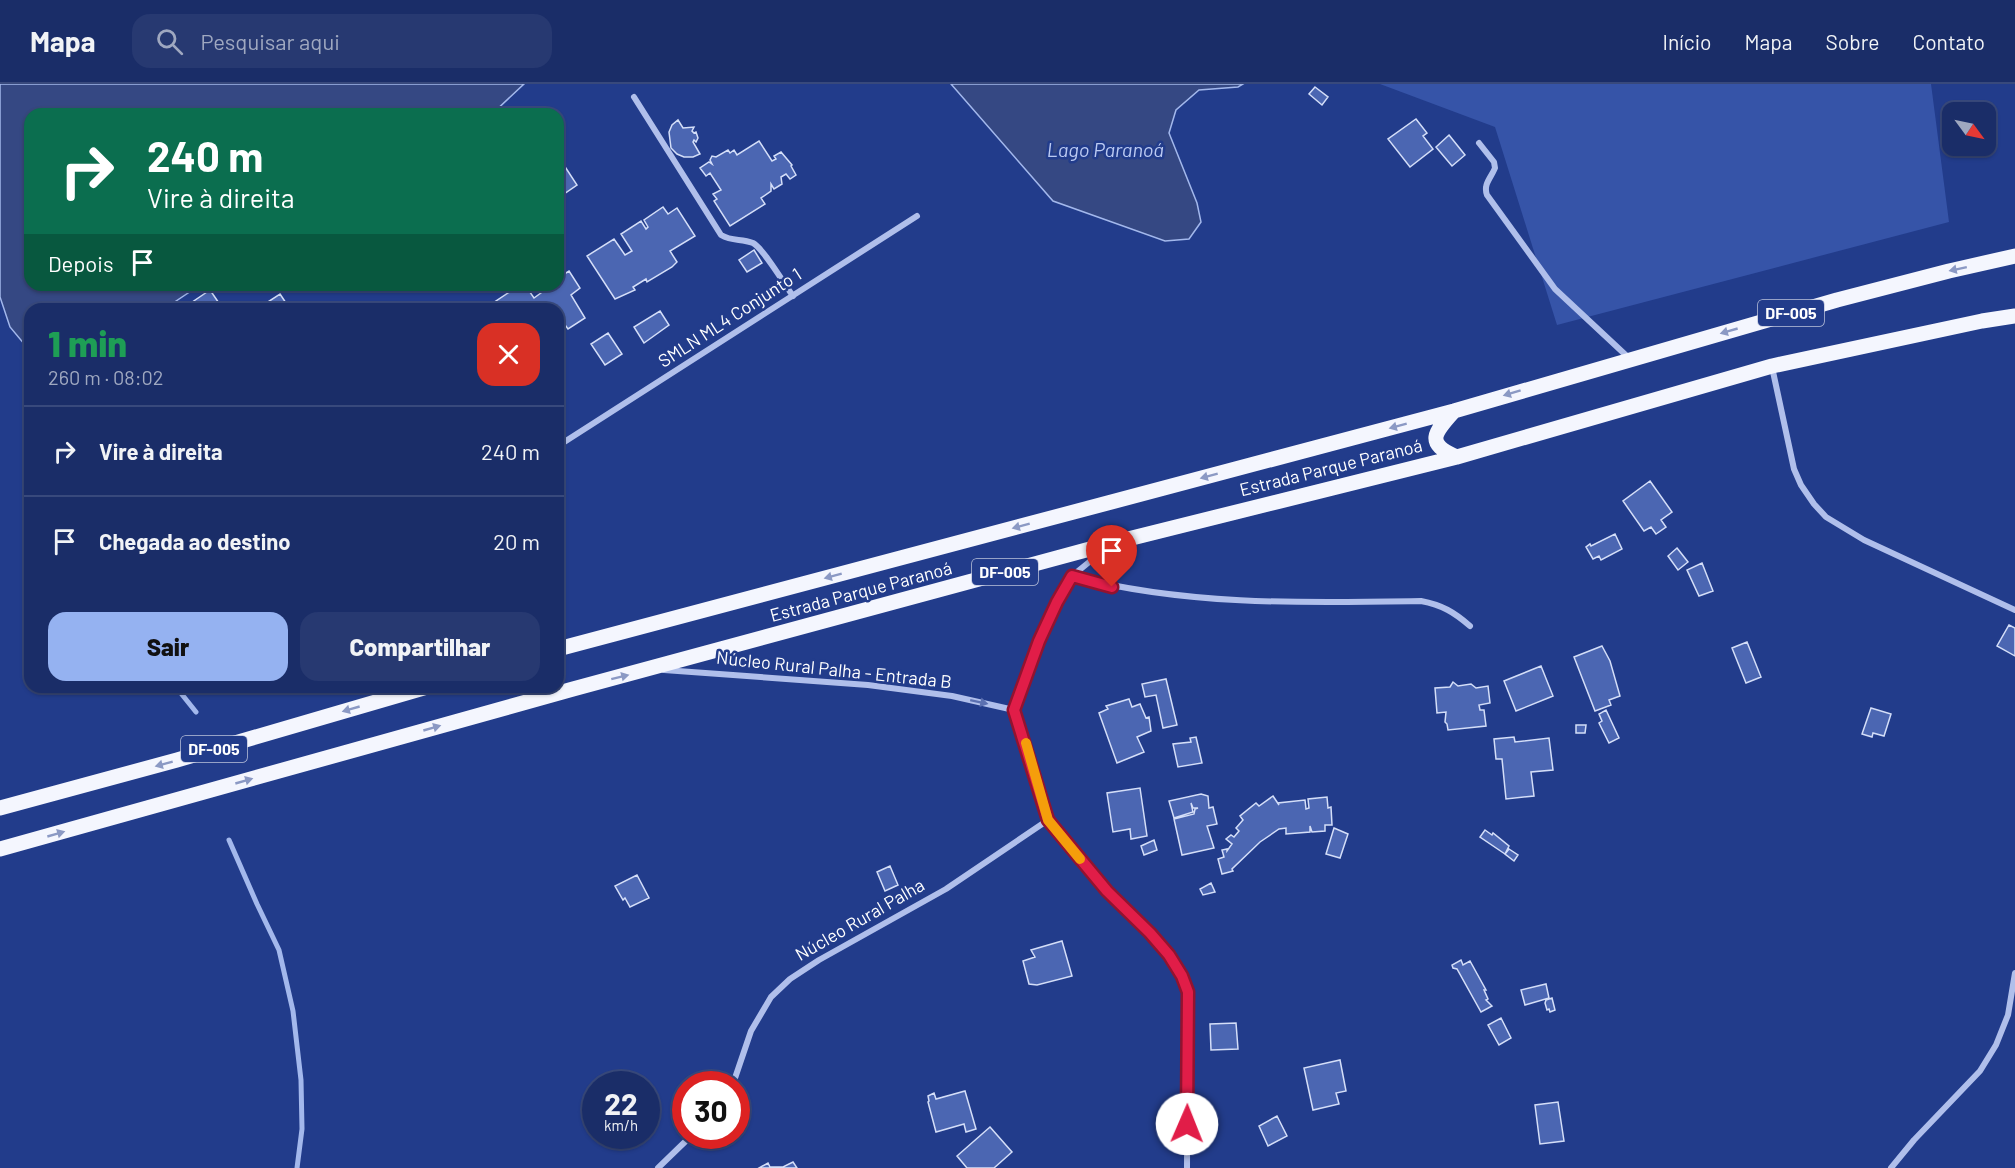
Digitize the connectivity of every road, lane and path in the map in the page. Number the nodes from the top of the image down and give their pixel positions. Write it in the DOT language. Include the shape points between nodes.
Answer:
graph roads {
  1 [pos="634,97"];
  2 [pos="1479,143"];
  3 [pos="917,216"];
  4 [pos="2015,256"];
  5 [pos="793,296"];
  6 [pos="2015,316"];
  7 [pos="1630,359"];
  8 [pos="1772,366"];
  9 [pos="1454,411"];
  10 [pos="564,442"];
  11 [pos="1457,457"];
  12 [pos="1112,543"];
  13 [pos="1072,576"];
  14 [pos="2015,610"];
  15 [pos="1470,626"];
  16 [pos="564,647"];
  17 [pos="650,669"];
  18 [pos="564,691"];
  19 [pos="406,693"];
  20 [pos="557,693"];
  21 [pos="1014,710"];
  22 [pos="0,808"];
  23 [pos="1048,820"];
  24 [pos="0,849"];
  25 [pos="2015,973"];
  26 [pos="737,1071"];
  27 [pos="677,1149"];
  28 [pos="658,1168"];
  29 [pos="1187,1168"];
  30 [pos="1891,1168"];
  1 -- 5 [label="street" via="721,235 758,247"];
  2 -- 7 [label="street" via="1496,168 1485,189 1487,195 1555,289"];
  3 -- 5 [label="street, SMLN ML4 Conjunto 1"];
  4 -- 7 [label="main road, Estrada Parque Paranoá / DF-005, one-way" via="1837,300"];
  5 -- 10 [label="street, SMLN ML4 Conjunto 1"];
  6 -- 8 [label="main road, Estrada Parque Paranoá / DF-005"];
  7 -- 9 [label="main road, Estrada Parque Paranoá / DF-005, one-way"];
  8 -- 11 [label="main road, Estrada Parque Paranoá / DF-005"];
  8 -- 14 [label="street" via="1794,468 1801,485 1826,517 1864,540"];
  9 -- 11 [label="main road" via="1437,430 1435,440 1439,447"];
  9 -- 16 [label="main road, Estrada Parque Paranoá / DF-005, one-way"];
  11 -- 12 [label="main road, Estrada Parque Paranoá / DF-005"];
  12 -- 13 [label="street"];
  12 -- 17 [label="main road, Estrada Parque Paranoá / DF-005"];
  13 -- 15 [label="street" via="1175,597 1285,603 1421,601 1440,605"];
  13 -- 21 [label="street" via="1039,641"];
  18 -- 17 [label="main road, Estrada Parque Paranoá / DF-005, one-way"];
  17 -- 21 [label="street, Núcleo Rural Palha - Entrada B, one-way" via="868,685 952,696"];
  19 -- 22 [label="main road, DF-005, one-way"];
  24 -- 20 [label="main road, Estrada Parque Paranoá / DF-005, one-way"];
  21 -- 23 [label="street"];
  23 -- 26 [label="street, Núcleo Rural Palha" via="946,889 790,979 771,997 751,1031"];
  23 -- 29 [label="street" via="1107,891 1169,955 1182,976 1188,992"];
  25 -- 30 [label="street" via="2008,1015 1980,1071"];
  27 -- 28 [label="street"];
}
